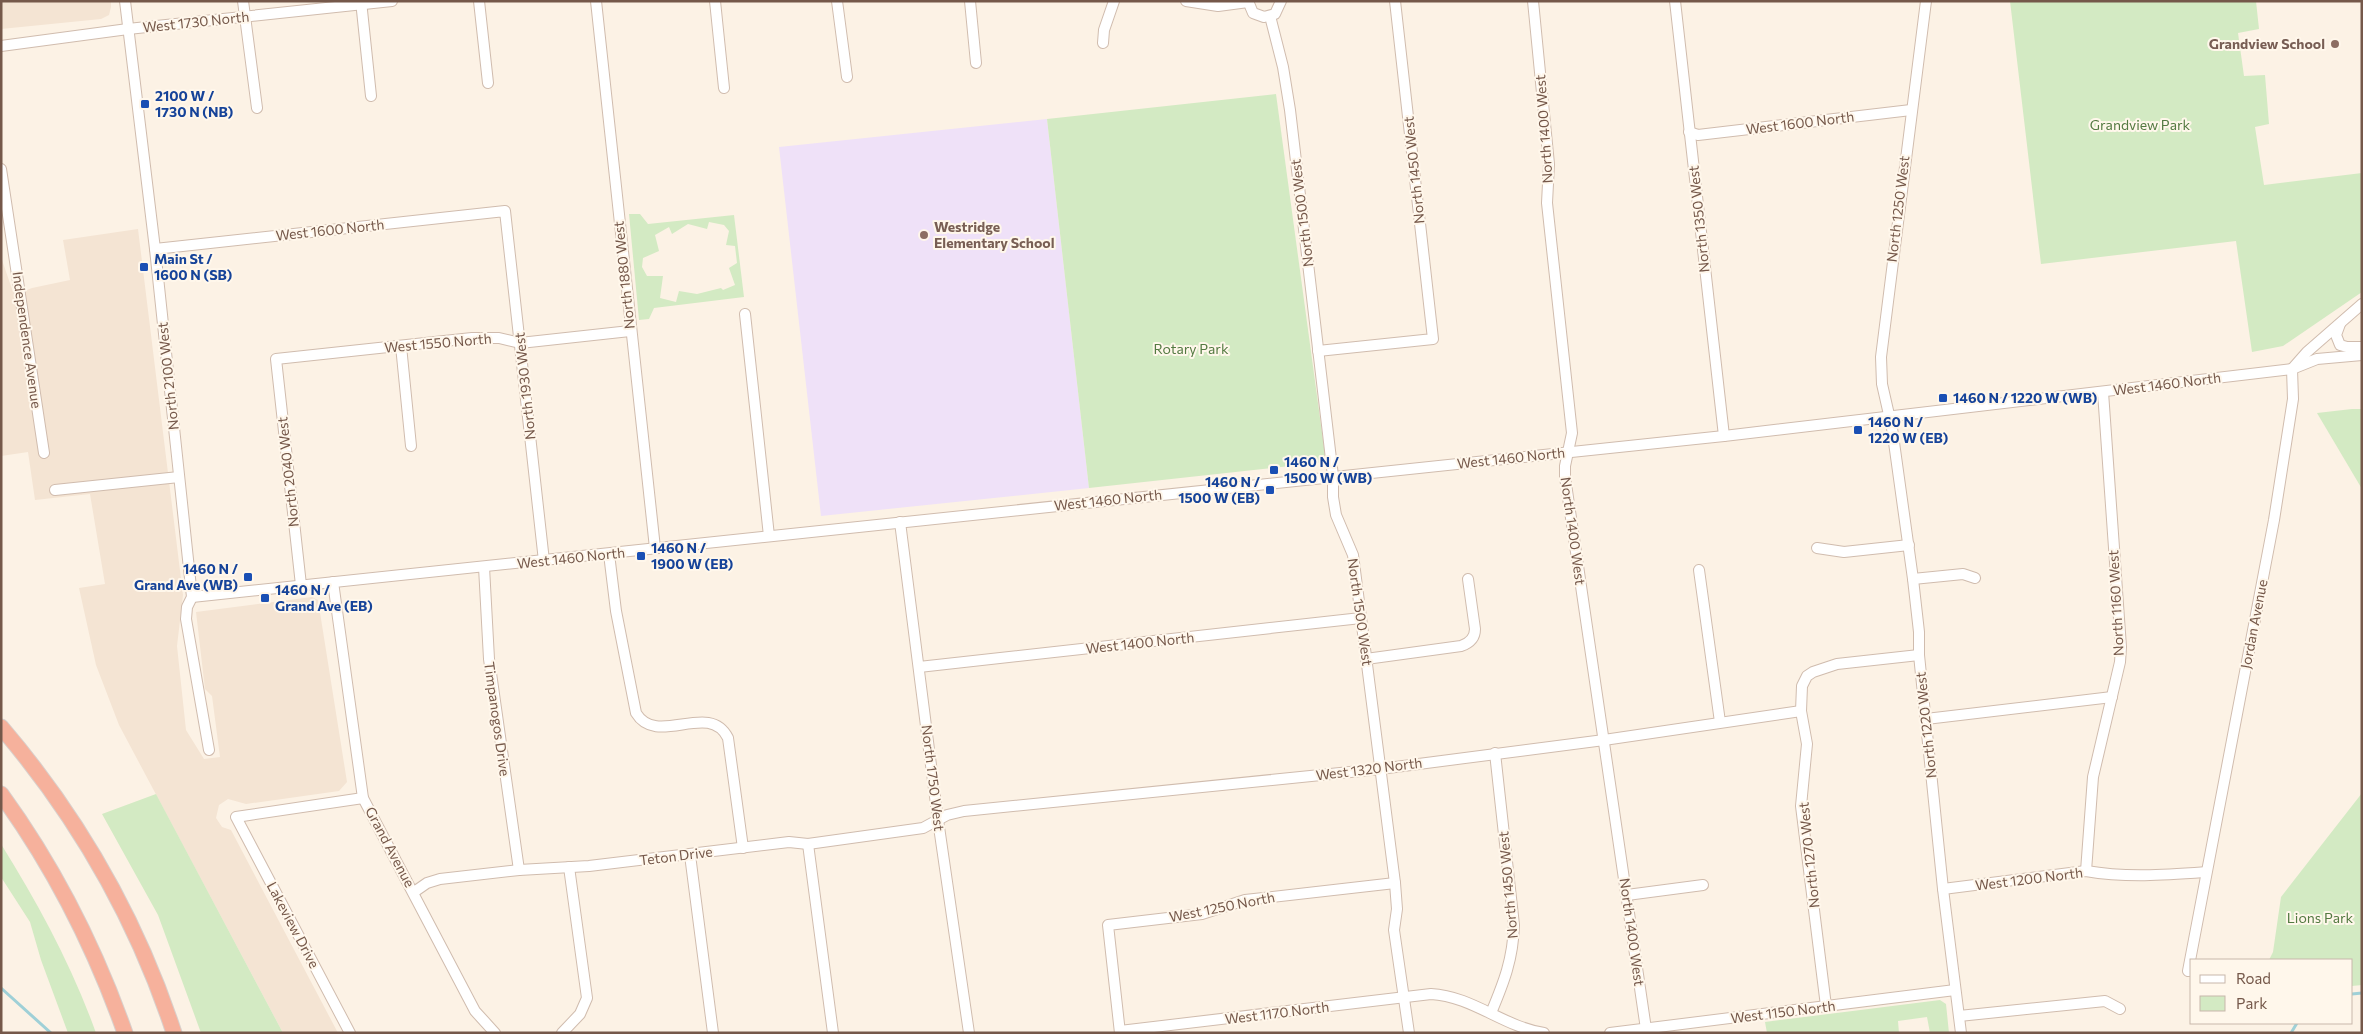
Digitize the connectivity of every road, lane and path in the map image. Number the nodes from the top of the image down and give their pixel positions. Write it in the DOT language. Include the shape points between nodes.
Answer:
graph roads {
  1 [pos="125,1"];
  2 [pos="243,1"];
  3 [pos="392,1"];
  4 [pos="479,1"];
  5 [pos="596,1"];
  6 [pos="715,1"];
  7 [pos="837,1"];
  8 [pos="970,1"];
  9 [pos="1114,1"];
  10 [pos="1186,1"];
  11 [pos="1281,1"];
  12 [pos="1395,1"];
  13 [pos="1533,1"];
  14 [pos="1674,1"];
  15 [pos="1926,1"];
  16 [pos="1248,2"];
  17 [pos="361,3"];
  18 [pos="1270,16"];
  19 [pos="245,17"];
  20 [pos="128,30"];
  21 [pos="1103,43"];
  22 [pos="1,46"];
  23 [pos="976,63"];
  24 [pos="847,77"];
  25 [pos="488,83"];
  26 [pos="724,88"];
  27 [pos="371,96"];
  28 [pos="257,108"];
  29 [pos="1911,110"];
  30 [pos="1689,132"];
  31 [pos="1,169"];
  32 [pos="505,211"];
  33 [pos="155,249"];
  34 [pos="2362,304"];
  35 [pos="746,314"];
  36 [pos="2341,322"];
  37 [pos="630,331"];
  38 [pos="520,343"];
  39 [pos="401,346"];
  40 [pos="2362,347"];
  41 [pos="1318,352"];
  42 [pos="2362,355"];
  43 [pos="276,359"];
  44 [pos="2292,369"];
  45 [pos="2103,392"];
  46 [pos="1889,417"];
  47 [pos="1724,436"];
  48 [pos="411,446"];
  49 [pos="44,452"];
  50 [pos="1570,452"];
  51 [pos="1332,476"];
  52 [pos="179,477"];
  53 [pos="55,490"];
  54 [pos="900,522"];
  55 [pos="769,536"];
  56 [pos="1908,545"];
  57 [pos="655,548"];
  58 [pos="1817,548"];
  59 [pos="609,554"];
  60 [pos="544,561"];
  61 [pos="484,567"];
  62 [pos="1699,570"];
  63 [pos="1975,578"];
  64 [pos="1468,579"];
  65 [pos="1913,579"];
  66 [pos="333,582"];
  67 [pos="301,584"];
  68 [pos="192,597"];
  69 [pos="1361,618"];
  70 [pos="1919,655"];
  71 [pos="1366,659"];
  72 [pos="919,667"];
  73 [pos="2112,697"];
  74 [pos="1801,711"];
  75 [pos="1926,719"];
  76 [pos="1720,722"];
  77 [pos="1,728"];
  78 [pos="1604,740"];
  79 [pos="209,750"];
  80 [pos="1495,754"];
  81 [pos="1380,768"];
  82 [pos="1,794"];
  83 [pos="363,798"];
  84 [pos="938,820"];
  85 [pos="808,844"];
  86 [pos="744,848"];
  87 [pos="690,855"];
  88 [pos="569,867"];
  89 [pos="519,870"];
  90 [pos="2086,871"];
  91 [pos="2206,872"];
  92 [pos="1395,883"];
  93 [pos="1703,885"];
  94 [pos="1943,889"];
  95 [pos="414,892"];
  96 [pos="1627,895"];
  97 [pos="2190,959"];
  98 [pos="2190,960"];
  99 [pos="2188,971"];
  100 [pos="1956,990"];
  101 [pos="1405,998"];
  102 [pos="1826,1006"];
  103 [pos="2120,1009"];
  104 [pos="1490,1013"];
  105 [pos="1959,1016"];
  106 [pos="1703,1027"];
  107 [pos="1646,1029"];
  108 [pos="1120,1032"];
  109 [pos="125,1033"];
  110 [pos="174,1033"];
  111 [pos="350,1033"];
  112 [pos="495,1033"];
  113 [pos="562,1033"];
  114 [pos="713,1033"];
  115 [pos="833,1033"];
  116 [pos="969,1033"];
  117 [pos="1409,1033"];
  118 [pos="1544,1033"];
  119 [pos="1610,1033"];
  120 [pos="1961,1033"];
  1 -- 20 [label="street, North 2100 West"];
  2 -- 19 [label="street"];
  3 -- 17 [label="street, West 1730 North"];
  4 -- 25 [label="street"];
  5 -- 37 [label="street, North 1880 West"];
  6 -- 26 [label="street"];
  7 -- 24 [label="street"];
  8 -- 23 [label="street"];
  9 -- 21 [label="street"];
  10 -- 16 [label="street" via="1218,6"];
  11 -- 18 [label="street" via="1279,9"];
  12 -- 41 [label="street, North 1450 West" via="1433,339"];
  13 -- 50 [label="street, North 1400 West" via="1549,164 1547,203 1572,433"];
  14 -- 30 [label="street, North 1350 West"];
  15 -- 29 [label="street, North 1250 West"];
  16 -- 18 [label="street" via="1253,13"];
  17 -- 19 [label="street, West 1730 North"];
  17 -- 27 [label="street"];
  18 -- 41 [label="street, North 1500 West" via="1290,110"];
  19 -- 20 [label="street, West 1730 North"];
  19 -- 28 [label="street"];
  20 -- 22 [label="street, West 1730 North"];
  20 -- 33 [label="street, North 2100 West"];
  29 -- 30 [label="street, West 1600 North" via="1698,135"];
  29 -- 46 [label="street, North 1250 West" via="1881,357 1882,384"];
  30 -- 47 [label="street, North 1350 West"];
  31 -- 49 [label="street, Independence Avenue"];
  32 -- 33 [label="street, West 1600 North"];
  32 -- 38 [label="street, North 1930 West"];
  33 -- 52 [label="street, North 2100 West"];
  34 -- 36 [label="street"];
  35 -- 55 [label="street"];
  36 -- 40 [label="street" via="2337,341 2347,347"];
  36 -- 44 [label="street"];
  37 -- 38 [label="street, West 1550 North"];
  37 -- 57 [label="street, North 1880 West"];
  38 -- 39 [label="street, West 1550 North" via="499,338 472,338"];
  38 -- 60 [label="street, North 1930 West"];
  39 -- 43 [label="street, West 1550 North"];
  39 -- 48 [label="street"];
  41 -- 51 [label="street, North 1500 West"];
  42 -- 44 [label="street, West 1460 North" via="2317,360"];
  43 -- 67 [label="street, North 2040 West"];
  44 -- 45 [label="street, West 1460 North"];
  44 -- 91 [label="street, Jordan Avenue" via="2293,400 2274,520"];
  45 -- 46 [label="street, West 1460 North"];
  45 -- 73 [label="street, North 1160 West" via="2121,646"];
  46 -- 47 [label="street, West 1460 North"];
  46 -- 56 [label="street, North 1220 West"];
  47 -- 50 [label="street, West 1460 North"];
  50 -- 51 [label="street, West 1460 North"];
  50 -- 78 [label="street, North 1400 West" via="1565,478"];
  51 -- 54 [label="street, West 1460 North"];
  51 -- 69 [label="street, North 1500 West" via="1336,514 1353,555"];
  52 -- 53 [label="street"];
  52 -- 68 [label="street, North 2100 West"];
  54 -- 55 [label="street, West 1460 North"];
  54 -- 72 [label="street, North 1750 West"];
  55 -- 57 [label="street, West 1460 North"];
  56 -- 58 [label="street" via="1844,552"];
  56 -- 65 [label="street, North 1220 West"];
  57 -- 59 [label="street, West 1460 North"];
  59 -- 60 [label="street, West 1460 North"];
  59 -- 86 [label="street" via="616,611 636,713 644,724 655,727 710,722 720,726 728,738"];
  60 -- 61 [label="street, West 1460 North"];
  61 -- 66 [label="street, West 1460 North"];
  61 -- 89 [label="street, Timpanogos Drive" via="489,659"];
  62 -- 76 [label="street"];
  63 -- 65 [label="street" via="1963,574"];
  64 -- 71 [label="street" via="1475,629 1470,641 1461,646"];
  65 -- 70 [label="street, North 1220 West"];
  66 -- 67 [label="street, West 1460 North"];
  66 -- 83 [label="street, Grand Avenue"];
  67 -- 68 [label="street, West 1460 North"];
  68 -- 79 [label="street, North 2100 West" via="186,619"];
  69 -- 71 [label="street, North 1500 West"];
  69 -- 72 [label="street, West 1400 North"];
  70 -- 74 [label="street, North 1270 West" via="1837,664 1806,676 1802,686"];
  70 -- 75 [label="street, North 1220 West"];
  71 -- 81 [label="street, North 1500 West"];
  72 -- 84 [label="street, North 1750 West"];
  73 -- 75 [label="street"];
  73 -- 90 [label="street, North 1160 West" via="2093,777"];
  74 -- 76 [label="street, West 1320 North"];
  74 -- 102 [label="street, North 1270 West" via="1808,744 1801,806"];
  75 -- 94 [label="street, North 1220 West"];
  76 -- 78 [label="street, West 1320 North"];
  77 -- 110 [label="highway" via="49,787 100,866 141,948"];
  78 -- 80 [label="street, West 1320 North"];
  78 -- 96 [label="street, North 1400 West"];
  80 -- 81 [label="street, West 1320 North"];
  80 -- 104 [label="street, North 1450 West" via="1514,925 1506,976"];
  81 -- 84 [label="street, West 1320 North" via="974,810"];
  81 -- 92 [label="street, North 1500 West"];
  82 -- 109 [label="highway" via="66,899"];
  83 -- 95 [label="street, Grand Avenue"];
  83 -- 111 [label="street, Lakeview Drive" via="236,817"];
  84 -- 85 [label="street, Teton Drive" via="923,828"];
  84 -- 116 [label="street, North 1750 West"];
  85 -- 86 [label="street, Teton Drive" via="789,842"];
  85 -- 115 [label="street"];
  86 -- 87 [label="street, Teton Drive"];
  87 -- 88 [label="street, Teton Drive"];
  87 -- 114 [label="street"];
  88 -- 89 [label="street, Teton Drive"];
  88 -- 113 [label="street" via="587,998 580,1014"];
  89 -- 95 [label="street, Teton Drive" via="440,879"];
  90 -- 91 [label="street, West 1200 North" via="2151,876"];
  90 -- 94 [label="street, West 1200 North"];
  91 -- 97 [label="street, Jordan Avenue"];
  92 -- 101 [label="street, North 1500 West" via="1397,909 1394,930"];
  92 -- 108 [label="street, West 1250 North" via="1245,900 1202,914 1108,925"];
  93 -- 96 [label="street"];
  94 -- 100 [label="street, North 1220 West"];
  95 -- 112 [label="street, Grand Avenue" via="475,1011"];
  96 -- 107 [label="street, North 1400 West"];
  98 -- 99 [label="street, Jordan Avenue"];
  100 -- 102 [label="street, West 1150 North"];
  100 -- 105 [label="street, North 1220 West"];
  101 -- 104 [label="street" via="1445,995"];
  101 -- 108 [label="street, West 1170 North"];
  101 -- 117 [label="street, North 1500 West"];
  102 -- 106 [label="street, West 1150 North"];
  103 -- 105 [label="street" via="2105,1001"];
  104 -- 118 [label="street" via="1519,1027"];
  105 -- 120 [label="street, North 1220 West"];
  106 -- 107 [label="street, West 1150 North"];
  107 -- 119 [label="street, West 1150 North"];
}
